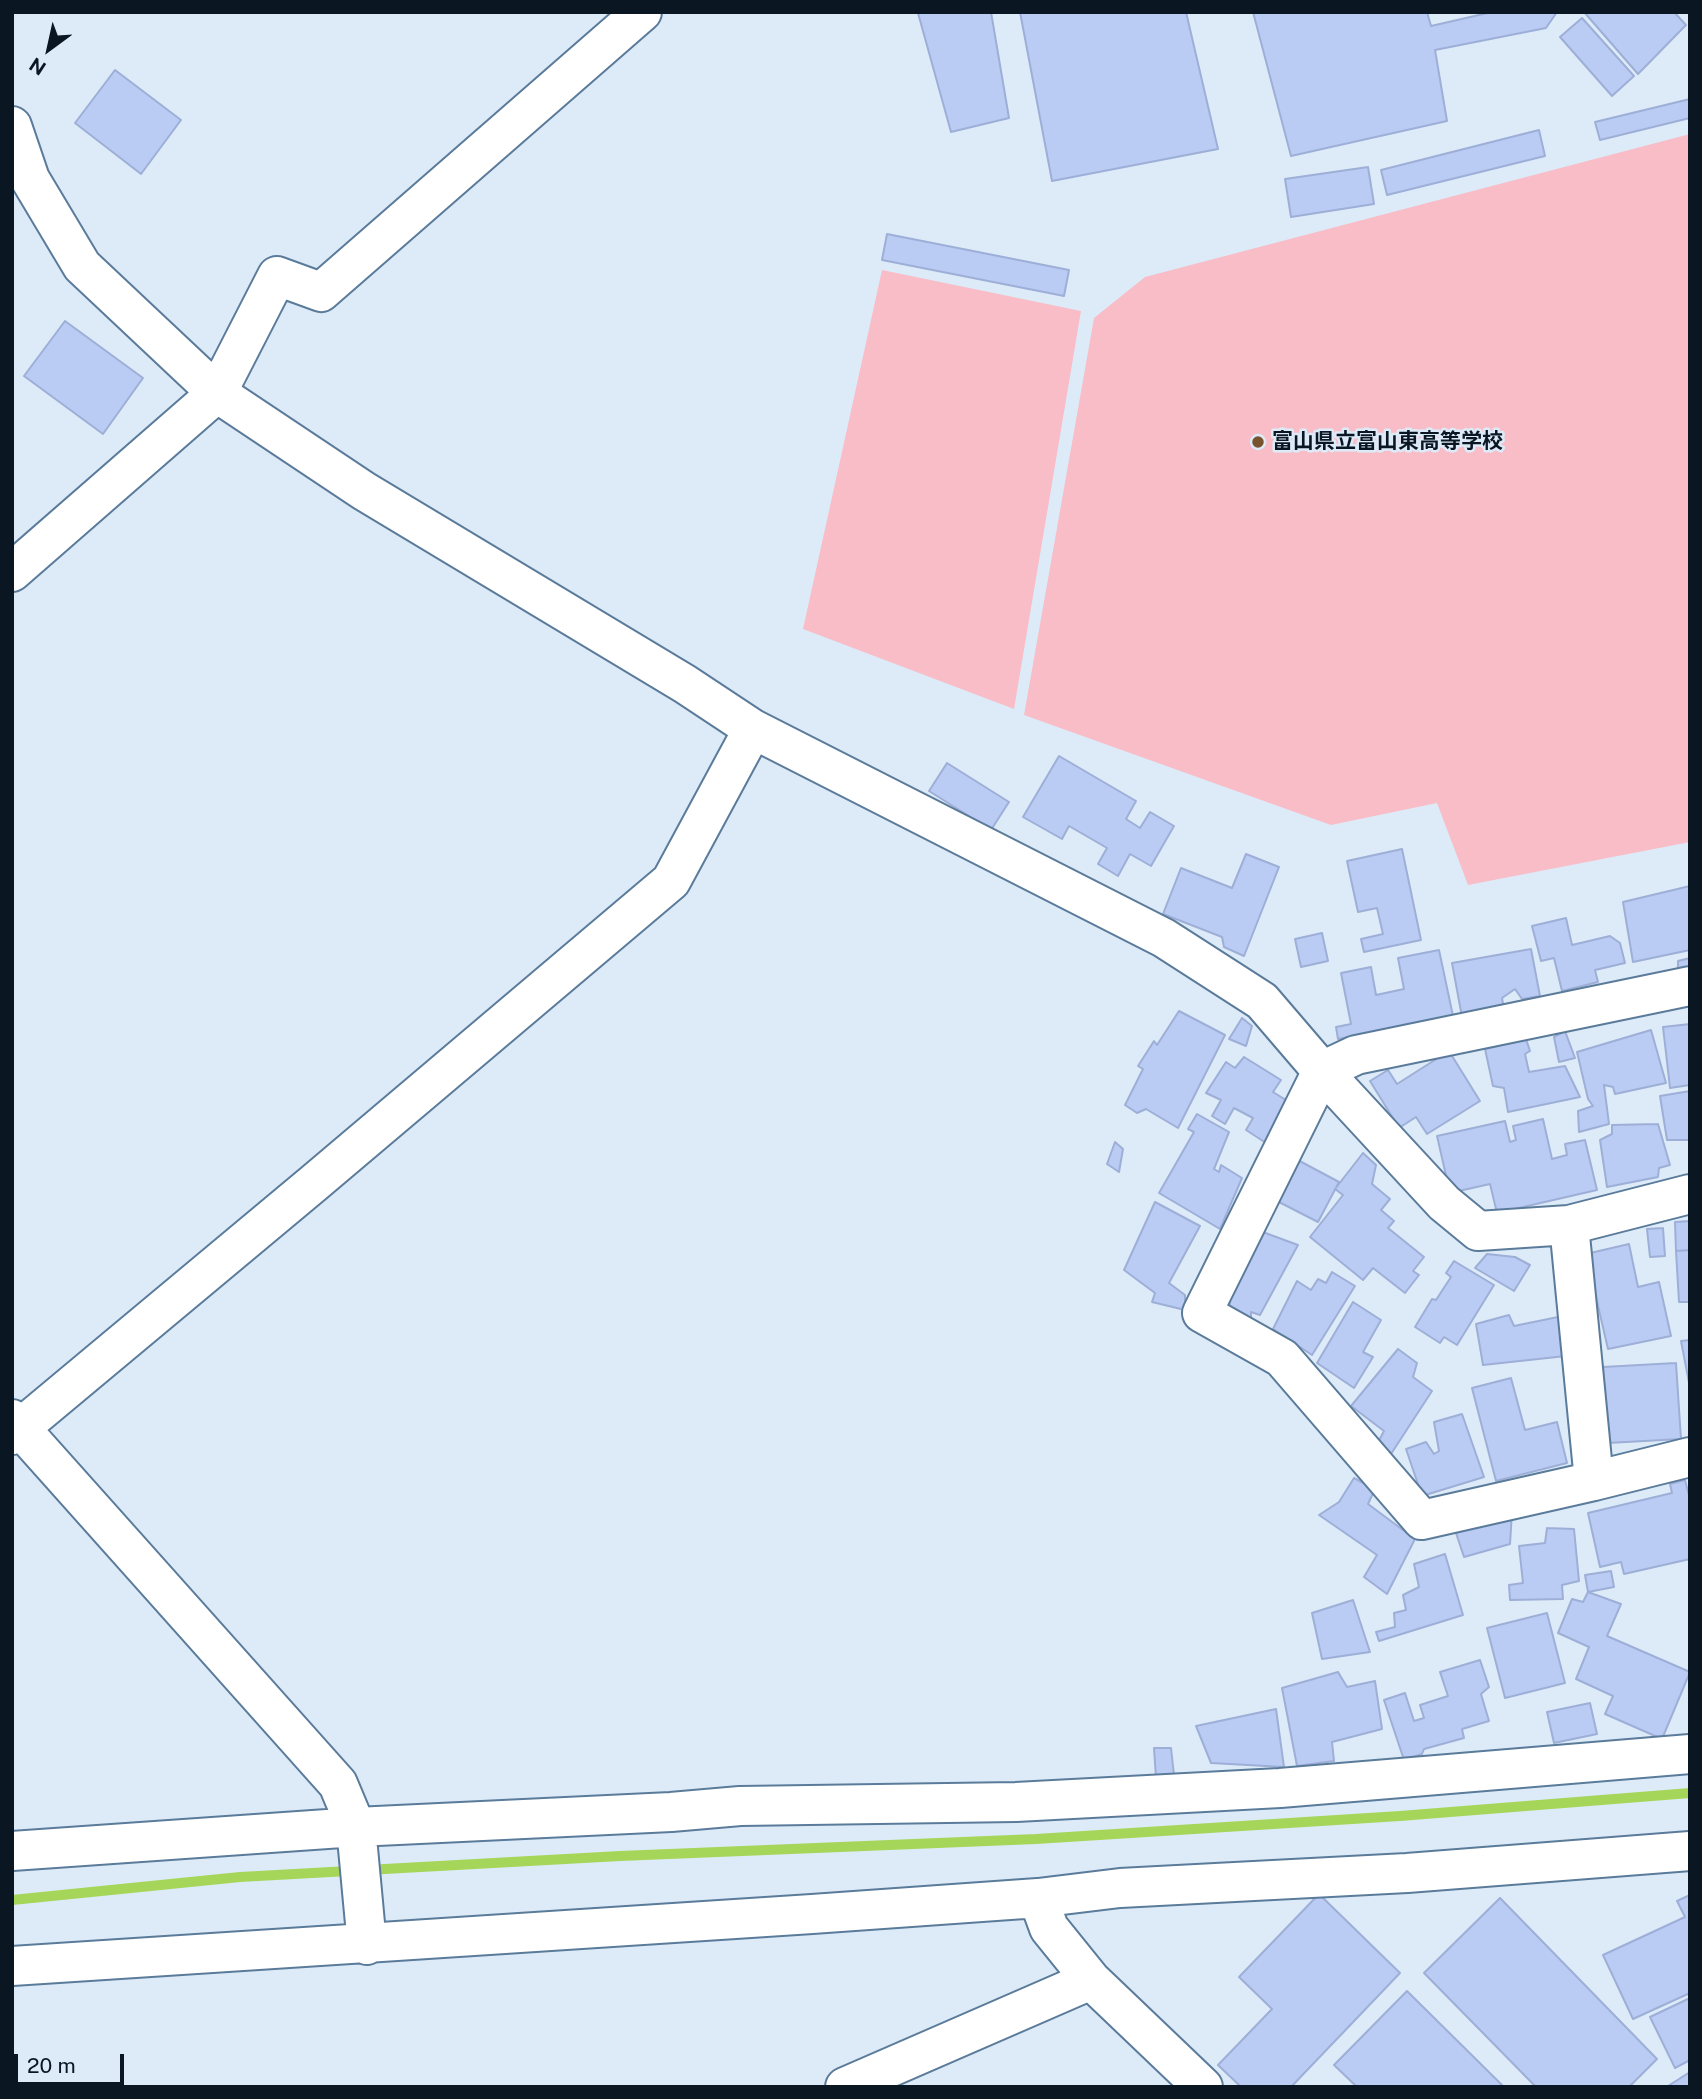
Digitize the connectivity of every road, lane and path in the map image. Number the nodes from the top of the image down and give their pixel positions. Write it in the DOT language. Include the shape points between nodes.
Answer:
graph roads {
  1 [pos="642,12"];
  2 [pos="12,126"];
  3 [pos="217,393"];
  4 [pos="12,572"];
  5 [pos="753,729"];
  6 [pos="1690,986"];
  7 [pos="1322,1071"];
  8 [pos="1690,1194"];
  9 [pos="1569,1225"];
  10 [pos="15,1427"];
  11 [pos="1690,1457"];
  12 [pos="1594,1482"];
  13 [pos="1690,1754"];
  14 [pos="356,1827"];
  15 [pos="12,1851"];
  16 [pos="1690,1851"];
  17 [pos="1038,1898"];
  18 [pos="367,1945"];
  19 [pos="12,1966"];
  20 [pos="1091,1980"];
  21 [pos="845,2087"];
  22 [pos="1203,2087"];
  1 -- 3 [label="street" via="321,292 277,276"];
  2 -- 3 [label="street" via="30,179 82,266"];
  3 -- 4 [label="street"];
  3 -- 5 [label="street" via="364,491"];
  5 -- 7 [label="street" via="1164,938 1262,1001"];
  5 -- 10 [label="street" via="671,881 314,1183"];
  6 -- 7 [label="street" via="1356,1055"];
  7 -- 9 [label="street" via="1444,1203 1478,1231"];
  7 -- 12 [label="street" via="1202,1314 1282,1358 1422,1520"];
  8 -- 9 [label="street"];
  9 -- 12 [label="street"];
  10 -- 14 [label="street" via="338,1784"];
  11 -- 12 [label="street"];
  13 -- 14 [label="street" via="1280,1788 1030,1801 740,1806"];
  14 -- 15 [label="street"];
  14 -- 18 [label="street"];
  16 -- 17 [label="street" via="1407,1873 1121,1888"];
  17 -- 18 [label="street"];
  17 -- 20 [label="street" via="1049,1928"];
  18 -- 19 [label="street"];
  20 -- 21 [label="street"];
  20 -- 22 [label="street"];
}
